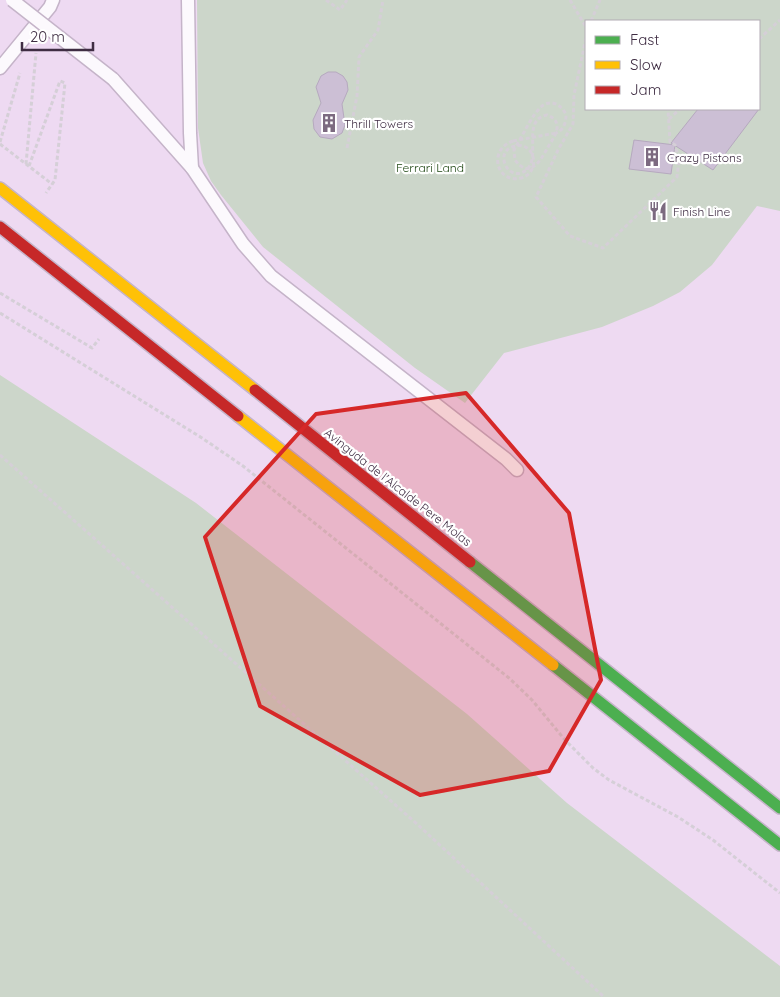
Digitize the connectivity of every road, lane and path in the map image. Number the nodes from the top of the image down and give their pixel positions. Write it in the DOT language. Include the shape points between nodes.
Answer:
graph roads {
  1 [pos="12,0"];
  2 [pos="188,0"];
  3 [pos="326,0"];
  4 [pos="347,0"];
  5 [pos="383,0"];
  6 [pos="570,0"];
  7 [pos="600,0"];
  8 [pos="51,3"];
  9 [pos="591,20"];
  10 [pos="780,20"];
  11 [pos="585,25"];
  12 [pos="760,38"];
  13 [pos="585,43"];
  14 [pos="27,50"];
  15 [pos="5,52"];
  16 [pos="0,68"];
  17 [pos="22,68"];
  18 [pos="668,110"];
  19 [pos="679,110"];
  20 [pos="668,119"];
  21 [pos="556,133"];
  22 [pos="0,143"];
  23 [pos="516,146"];
  24 [pos="347,148"];
  25 [pos="532,152"];
  26 [pos="28,165"];
  27 [pos="192,168"];
  28 [pos="528,168"];
  29 [pos="533,168"];
  30 [pos="55,180"];
  31 [pos="52,184"];
  32 [pos="0,188"];
  33 [pos="0,227"];
  34 [pos="0,294"];
  35 [pos="0,313"];
  36 [pos="76,337"];
  37 [pos="0,455"];
  38 [pos="517,470"];
  39 [pos="780,808"];
  40 [pos="780,845"];
  41 [pos="780,893"];
  42 [pos="604,997"];
  1 -- 27 [label="lane, bridge" via="112,79"];
  2 -- 27 [label="lane"];
  3 -- 4 [label="path" via="340,10"];
  5 -- 24 [label="path" via="378,30 359,58 357,96"];
  6 -- 11 [label="path"];
  7 -- 9 [label="path"];
  8 -- 15 [label="lane"];
  10 -- 12 [label="path"];
  13 -- 20 [label="path" via="574,95 573,124 536,197 570,236 603,248 676,177 679,159 670,142"];
  14 -- 26 [label="path" via="36,52"];
  15 -- 16 [label="lane"];
  17 -- 22 [label="path"];
  18 -- 20 [label="path"];
  19 -- 20 [label="path"];
  21 -- 23 [label="path" via="562,130 566,115 560,106 548,103 539,108"];
  21 -- 25 [label="path" via="555,119 547,115 539,118 534,128"];
  21 -- 29 [label="path" via="540,162"];
  21 -- 29 [label="path, bridge" via="513,141 502,147 498,154 497,163 510,178 525,176"];
  22 -- 26 [label="path"];
  23 -- 25 [label="path" via="524,146"];
  23 -- 28 [label="path" via="515,160"];
  23 -- 28 [label="path" via="506,151 505,166 510,172 519,174"];
  25 -- 28 [label="path"];
  25 -- 29 [label="path"];
  26 -- 30 [label="path" via="60,81 65,83"];
  26 -- 31 [label="path"];
  27 -- 38 [label="lane" via="243,244 271,276"];
  28 -- 29 [label="path"];
  32 -- 39 [label="street, Avinguda de l'Alcalde Pere Molas"];
  33 -- 40 [label="street"];
  34 -- 36 [label="path"];
  35 -- 41 [label="path" via="243,466 509,678 593,768 713,840"];
  37 -- 42 [label="path" via="417,824"];
}
